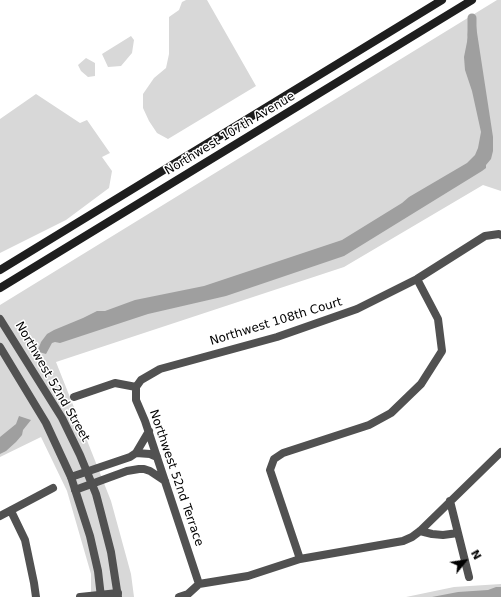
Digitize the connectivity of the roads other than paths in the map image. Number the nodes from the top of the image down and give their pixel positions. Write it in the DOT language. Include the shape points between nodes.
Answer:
graph roads {
  1 [pos="442,0"];
  2 [pos="472,0"];
  3 [pos="500,234"];
  4 [pos="0,270"];
  5 [pos="417,279"];
  6 [pos="0,288"];
  7 [pos="0,319"];
  8 [pos="0,347"];
  9 [pos="136,387"];
  10 [pos="74,397"];
  11 [pos="149,431"];
  12 [pos="501,452"];
  13 [pos="133,455"];
  14 [pos="157,457"];
  15 [pos="144,469"];
  16 [pos="134,470"];
  17 [pos="87,471"];
  18 [pos="70,477"];
  19 [pos="165,481"];
  20 [pos="92,484"];
  21 [pos="53,488"];
  22 [pos="75,490"];
  23 [pos="450,501"];
  24 [pos="12,511"];
  25 [pos="0,516"];
  26 [pos="420,531"];
  27 [pos="458,533"];
  28 [pos="300,559"];
  29 [pos="469,577"];
  30 [pos="199,584"];
  31 [pos="118,595"];
  32 [pos="101,596"];
  33 [pos="36,597"];
  34 [pos="80,597"];
  35 [pos="179,597"];
  1 -- 4 [label="main road, Northwest 107th Avenue"];
  2 -- 6 [label="main road, Northwest 107th Avenue"];
  3 -- 5 [label="street, Northwest 108th Court" via="485,236"];
  5 -- 9 [label="street, Northwest 108th Court" via="357,309 277,337 160,369 141,380"];
  5 -- 28 [label="street" via="438,319 442,351 421,384 391,413 369,425 282,453 274,460 270,470"];
  7 -- 17 [label="street, Northwest 52nd Street" via="62,418"];
  8 -- 18 [label="street" via="46,423"];
  9 -- 10 [label="street" via="115,383"];
  9 -- 11 [label="street, Northwest 52nd Terrace" via="136,400"];
  11 -- 13 [label="street"];
  11 -- 14 [label="street, Northwest 52nd Terrace"];
  12 -- 23 [label="street"];
  13 -- 14 [label="street" via="150,454"];
  13 -- 16 [label="street"];
  13 -- 17 [label="street"];
  14 -- 15 [label="street"];
  14 -- 19 [label="street, Northwest 52nd Terrace"];
  15 -- 16 [label="street"];
  15 -- 19 [label="street"];
  16 -- 20 [label="street"];
  17 -- 18 [label="street"];
  17 -- 20 [label="street, Northwest 52nd Street"];
  18 -- 22 [label="street"];
  19 -- 30 [label="street, Northwest 52nd Terrace"];
  20 -- 22 [label="street"];
  20 -- 31 [label="street, Northwest 52nd Street" via="106,532"];
  21 -- 24 [label="street"];
  22 -- 32 [label="street" via="90,536"];
  23 -- 26 [label="street"];
  23 -- 27 [label="street"];
  24 -- 25 [label="street"];
  24 -- 33 [label="street" via="25,540"];
  26 -- 27 [label="street" via="443,535"];
  26 -- 28 [label="street" via="403,541"];
  27 -- 29 [label="street"];
  28 -- 30 [label="street" via="248,576"];
  30 -- 35 [label="street" via="188,594"];
  31 -- 32 [label="street"];
  32 -- 34 [label="street"];
}
